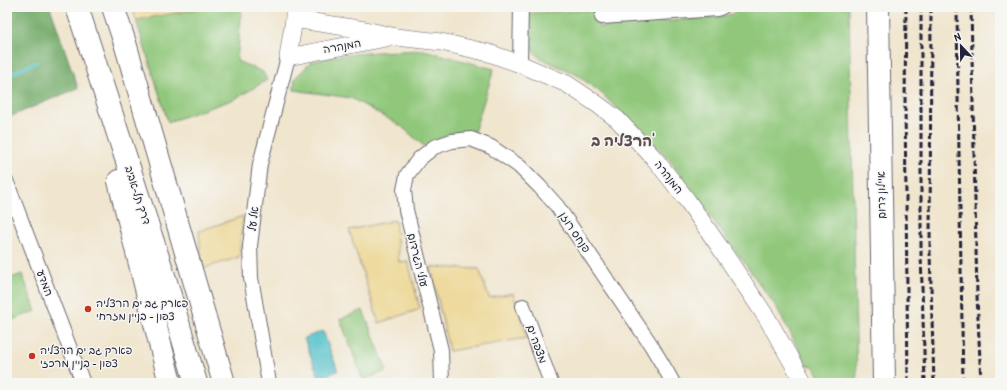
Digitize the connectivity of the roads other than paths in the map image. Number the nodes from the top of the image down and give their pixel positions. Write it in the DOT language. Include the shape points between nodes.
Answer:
graph roads {
  1 [pos="77,7"];
  2 [pos="113,7"];
  3 [pos="521,7"];
  4 [pos="722,7"];
  5 [pos="878,7"];
  6 [pos="294,13"];
  7 [pos="602,18"];
  8 [pos="396,36"];
  9 [pos="288,56"];
  10 [pos="520,64"];
  11 [pos="434,147"];
  12 [pos="7,183"];
  13 [pos="522,306"];
  14 [pos="83,383"];
  15 [pos="170,383"];
  16 [pos="196,383"];
  17 [pos="224,383"];
  18 [pos="269,383"];
  19 [pos="442,383"];
  20 [pos="551,383"];
  21 [pos="673,383"];
  22 [pos="804,383"];
  23 [pos="884,383"];
  1 -- 15 [label="highway"];
  1 -- 16 [label="highway, דרך תל-אביב"];
  2 -- 17 [label="highway"];
  3 -- 10 [label="street"];
  4 -- 7 [label="street"];
  5 -- 23 [label="highway, איילון דרום"];
  6 -- 8 [label="street, המנהרה"];
  6 -- 9 [label="street"];
  8 -- 9 [label="street, המנהרה"];
  8 -- 10 [label="street, המנהרה" via="441,42 489,53"];
  9 -- 18 [label="street, אל על" via="260,164 250,246 251,278"];
  10 -- 22 [label="street, המנהרה" via="567,84 597,104 617,119 654,158 746,284"];
  11 -- 19 [label="street, עולי הגרדום" via="419,159 407,175 404,190 406,210 441,350"];
  11 -- 21 [label="street, פנחס רוזן" via="452,141 471,139 491,147 519,166 557,206 651,345"];
  12 -- 14 [label="street, המדע"];
  13 -- 20 [label="street, מצפה ים"];
}
